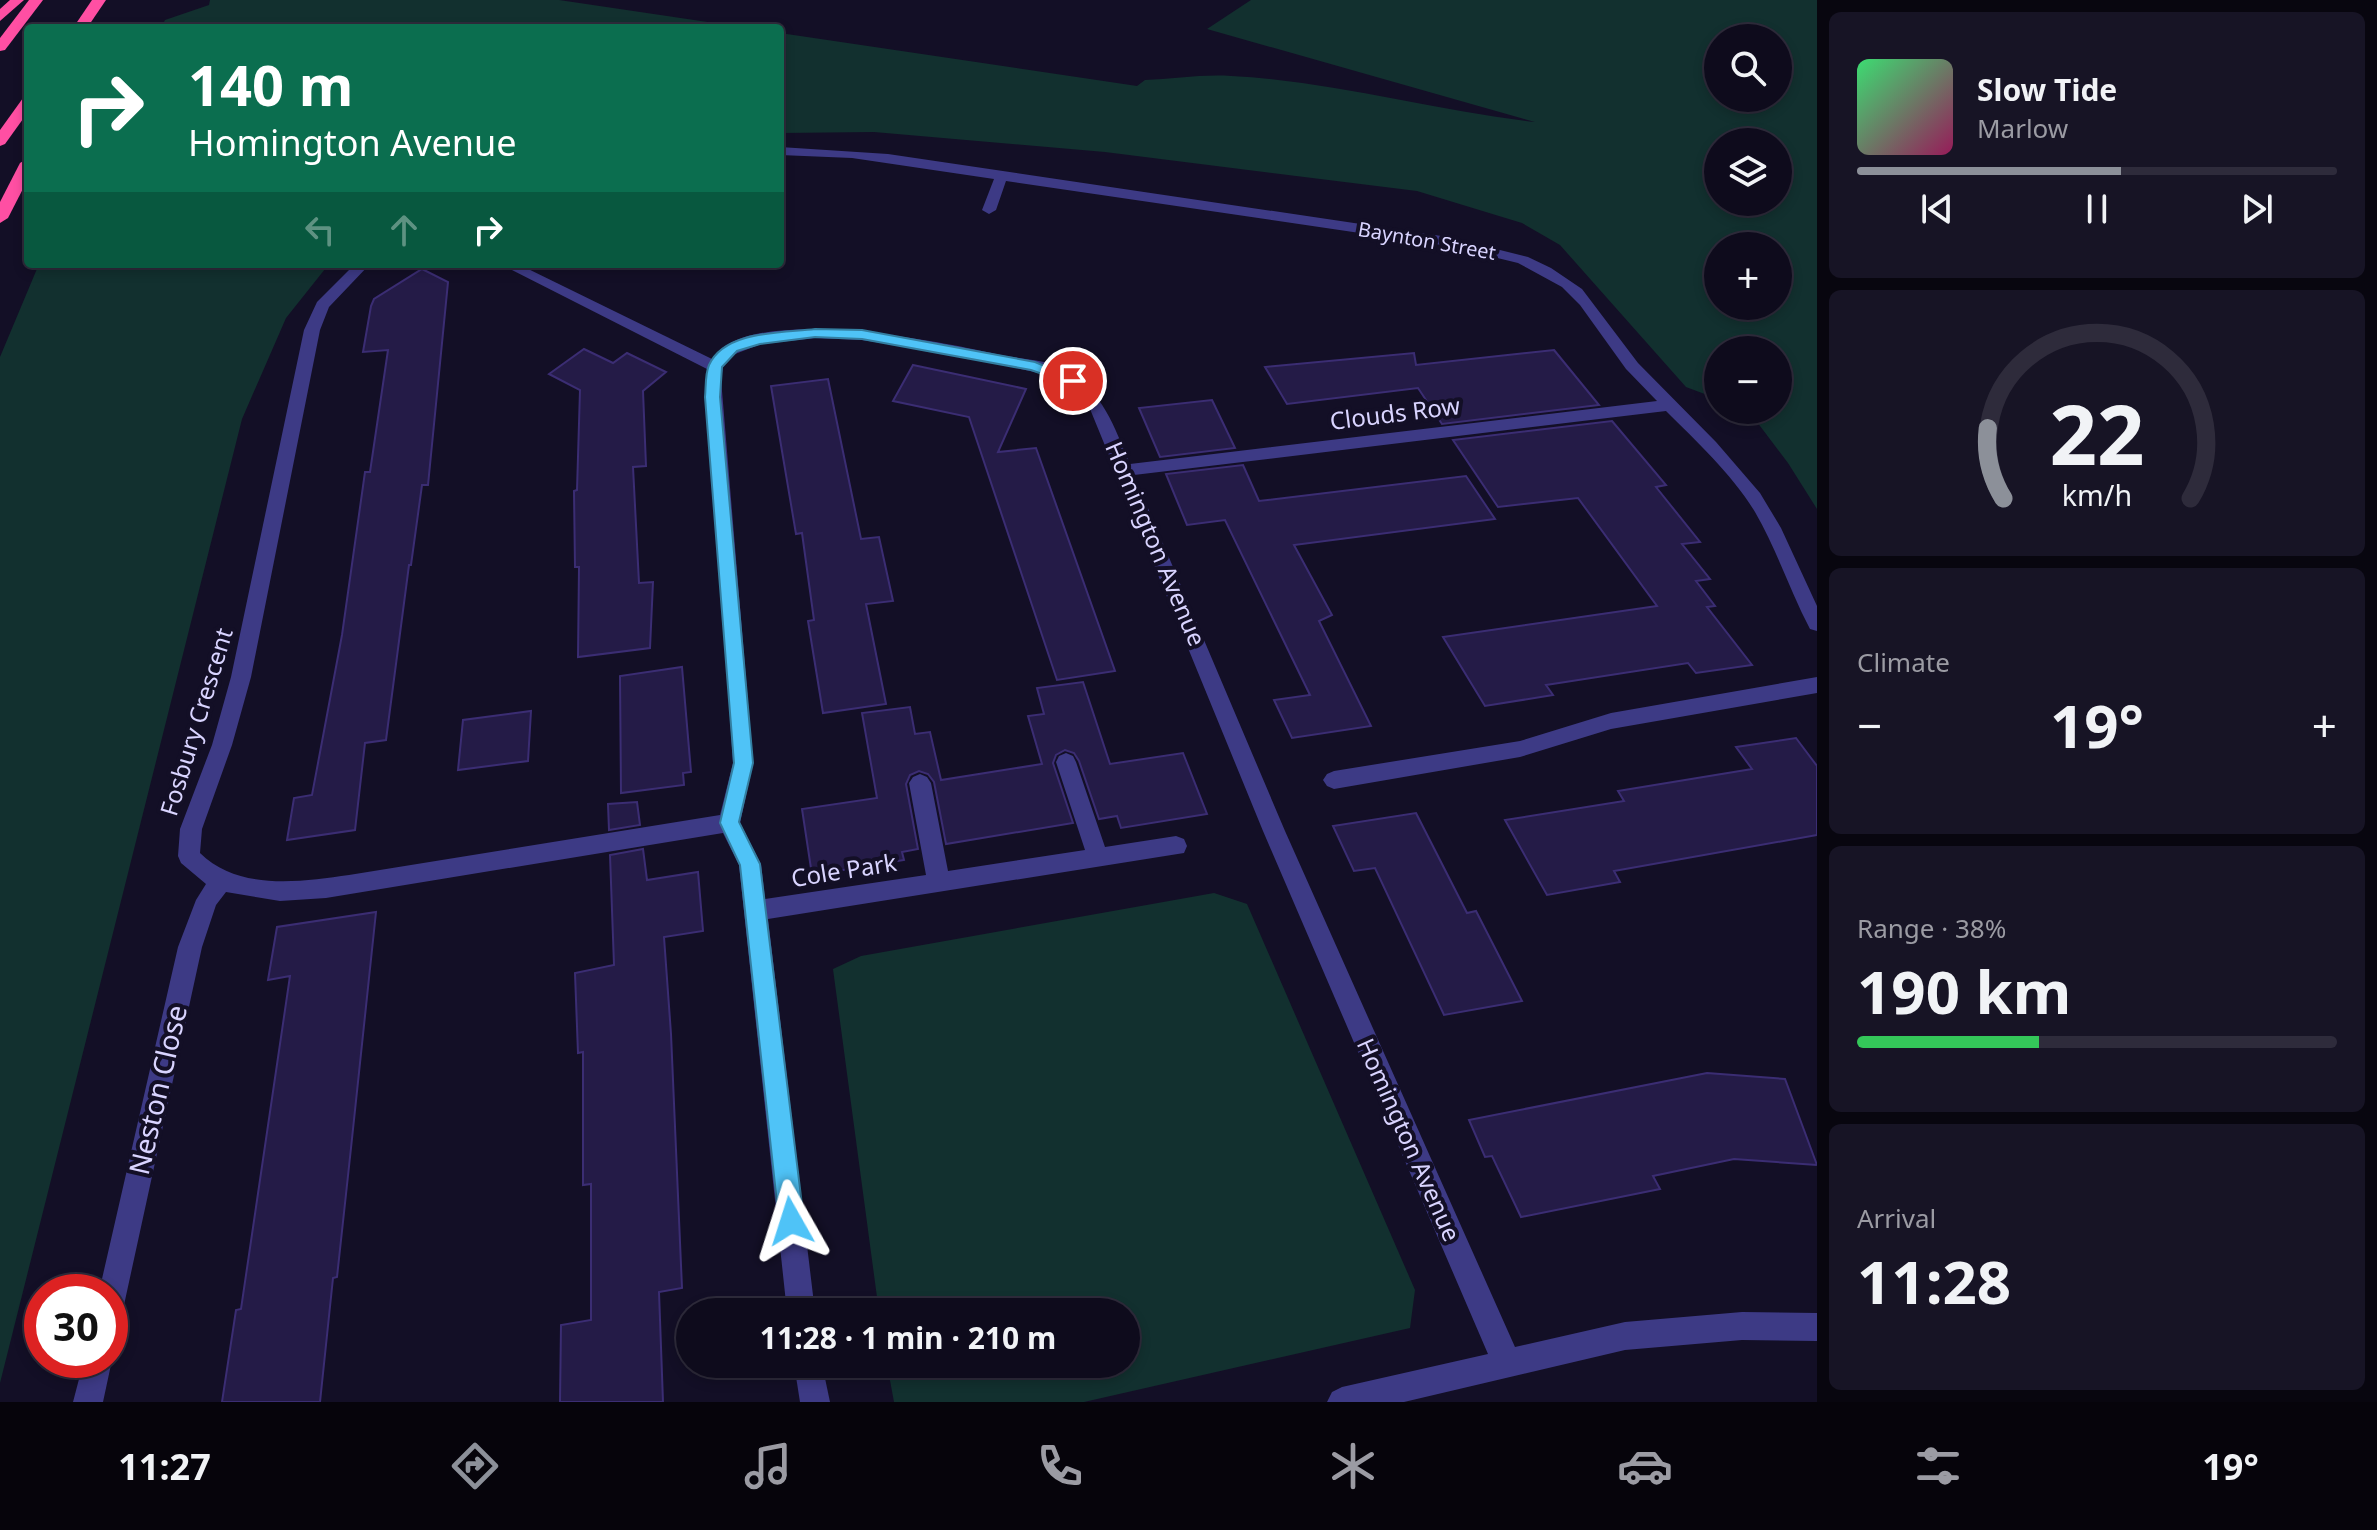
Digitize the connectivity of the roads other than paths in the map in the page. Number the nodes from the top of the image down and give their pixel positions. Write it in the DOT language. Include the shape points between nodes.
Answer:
graph roads {
  1 [pos="17,0"];
  2 [pos="36,0"];
  3 [pos="101,0"];
  4 [pos="0,17"];
  5 [pos="83,24"];
  6 [pos="92,24"];
  7 [pos="0,47"];
  8 [pos="24,107"];
  9 [pos="0,141"];
  10 [pos="784,151"];
  11 [pos="24,171"];
  12 [pos="1001,178"];
  13 [pos="989,210"];
  14 [pos="0,218"];
  15 [pos="359,268"];
  16 [pos="515,268"];
  17 [pos="715,367"];
  18 [pos="1670,405"];
  19 [pos="1125,470"];
  20 [pos="1817,624"];
  21 [pos="1817,685"];
  22 [pos="1066,762"];
  23 [pos="1334,780"];
  24 [pos="920,783"];
  25 [pos="729,823"];
  26 [pos="1176,846"];
  27 [pos="1098,858"];
  28 [pos="221,881"];
  29 [pos="939,882"];
  30 [pos="756,911"];
  31 [pos="117,1274"];
  32 [pos="799,1298"];
  33 [pos="1817,1327"];
  34 [pos="1507,1363"];
  35 [pos="94,1378"];
  36 [pos="811,1378"];
  37 [pos="88,1402"];
  38 [pos="815,1402"];
  39 [pos="1342,1402"];
  1 -- 4 [label="highway"];
  2 -- 7 [label="highway"];
  3 -- 5 [label="highway"];
  3 -- 6 [label="highway"];
  8 -- 9 [label="highway"];
  10 -- 12 [label="street, Baynton Street" via="884,156"];
  11 -- 14 [label="highway"];
  12 -- 13 [label="street"];
  12 -- 18 [label="street, Baynton Street" via="1266,213 1500,254 1542,269 1569,286"];
  15 -- 28 [label="street, Fosbury Crescent" via="322,305 312,330 241,677 191,829 189,856 205,874"];
  16 -- 17 [label="street"];
  17 -- 19 [label="street, Homington Avenue" via="732,348 815,333 901,339 1035,366 1058,372 1087,392"];
  17 -- 25 [label="street" via="713,397 743,763"];
  18 -- 19 [label="street, Clouds Row"];
  18 -- 20 [label="street, Baynton Street" via="1755,499"];
  19 -- 34 [label="street, Homington Avenue" via="1280,845"];
  21 -- 23 [label="street" via="1611,721 1520,749"];
  22 -- 27 [label="street"];
  24 -- 29 [label="street"];
  25 -- 28 [label="street, Fosbury Crescent" via="355,884 285,890"];
  25 -- 30 [label="street" via="750,864"];
  26 -- 27 [label="street, Cole Park"];
  27 -- 29 [label="street, Cole Park"];
  28 -- 31 [label="street, Neston Close" via="207,900 190,947"];
  29 -- 30 [label="street, Cole Park"];
  30 -- 32 [label="street"];
  33 -- 34 [label="street" via="1742,1326 1625,1336"];
  34 -- 39 [label="street"];
  35 -- 37 [label="street"];
  36 -- 38 [label="street"];
}
